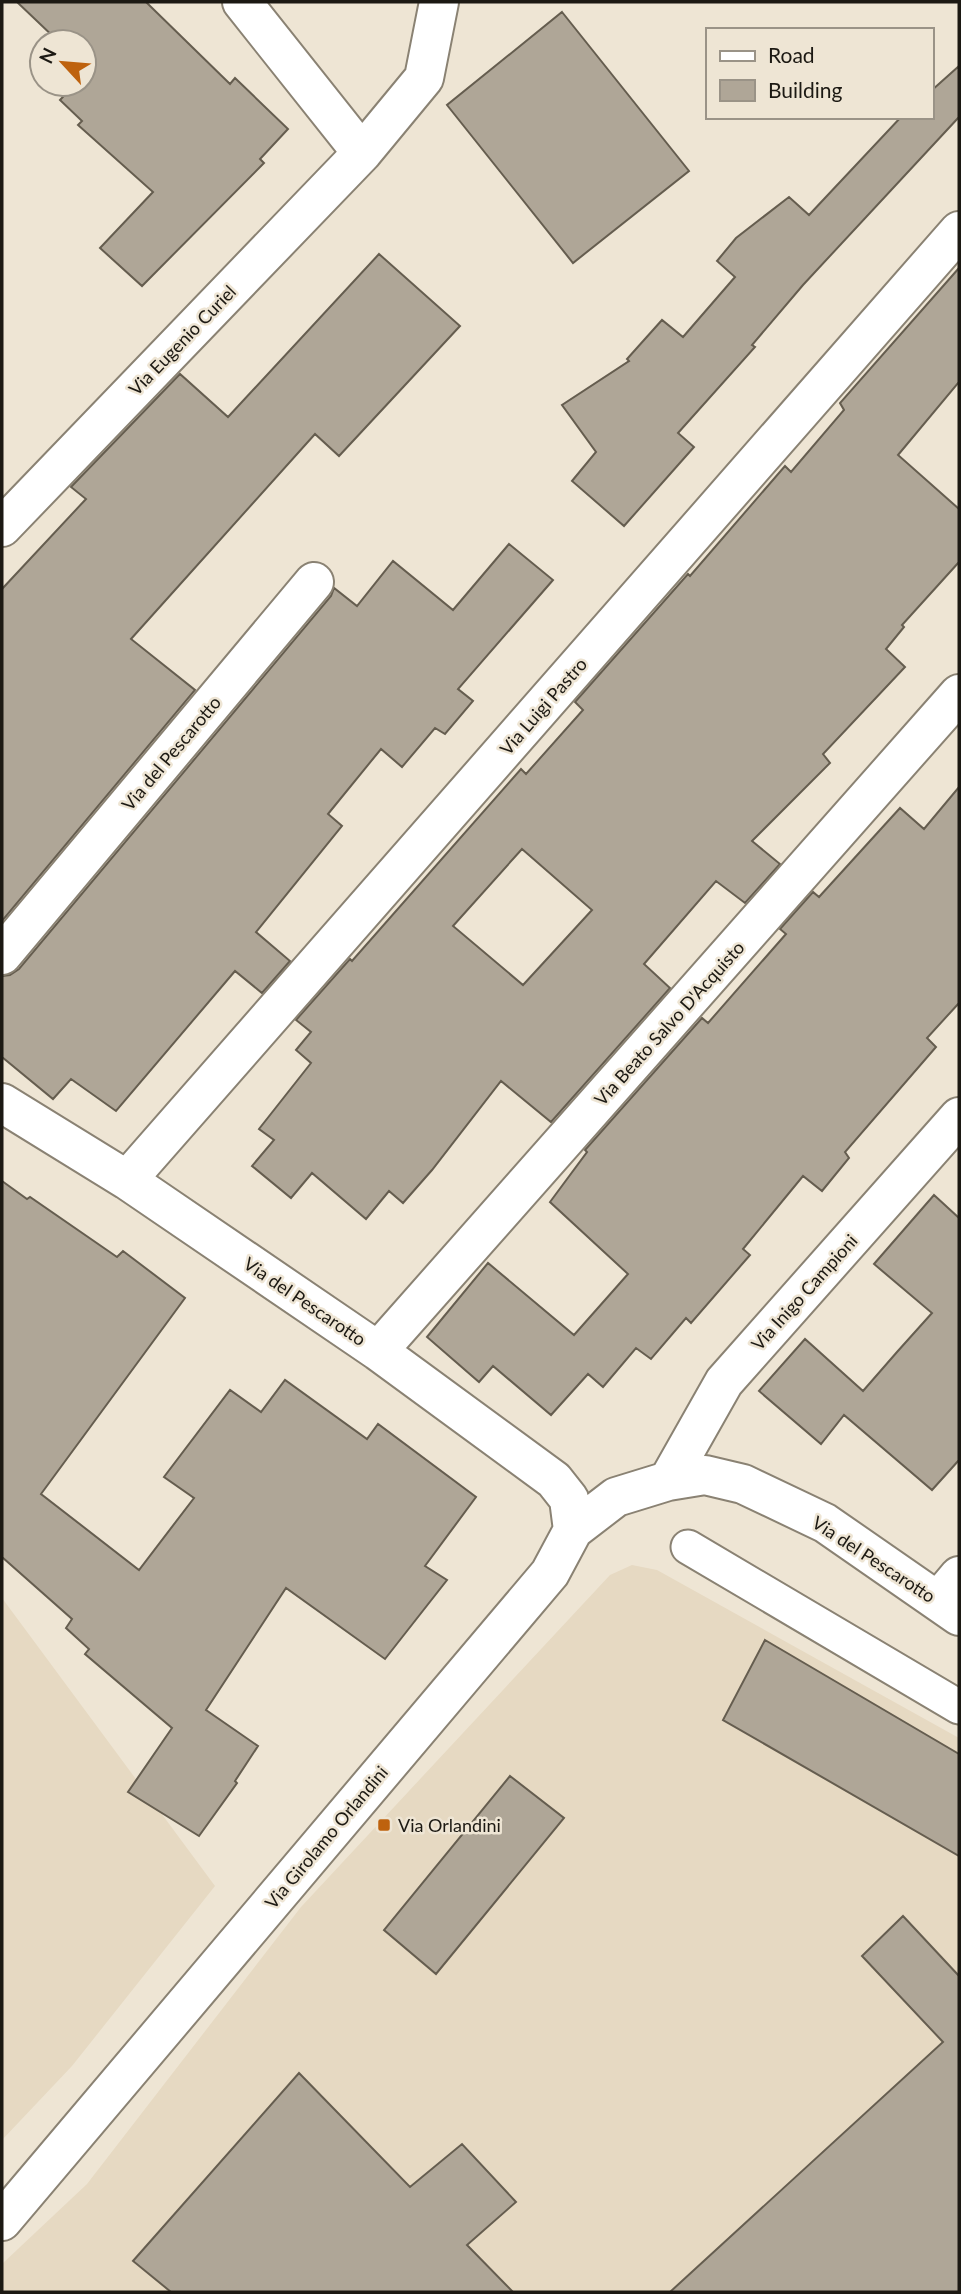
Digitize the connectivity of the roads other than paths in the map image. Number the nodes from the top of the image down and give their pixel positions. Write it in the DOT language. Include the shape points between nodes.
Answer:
graph roads {
  1 [pos="242,2"];
  2 [pos="439,2"];
  3 [pos="362,153"];
  4 [pos="959,231"];
  5 [pos="2,527"];
  6 [pos="314,582"];
  7 [pos="959,694"];
  8 [pos="2,955"];
  9 [pos="2,1103"];
  10 [pos="959,1117"];
  11 [pos="127,1180"];
  12 [pos="378,1351"];
  13 [pos="668,1481"];
  14 [pos="573,1530"];
  15 [pos="688,1547"];
  16 [pos="952,1597"];
  17 [pos="959,1707"];
  18 [pos="2,2221"];
  1 -- 3 [label="street"];
  2 -- 3 [label="street, Via Eugenio Curiel" via="424,78"];
  3 -- 5 [label="street, Via Eugenio Curiel"];
  4 -- 11 [label="street, Via Luigi Pastro"];
  6 -- 8 [label="street, Via del Pescarotto"];
  7 -- 12 [label="street, Via Beato Salvo D'Acquisto"];
  9 -- 11 [label="street, Via del Pescarotto"];
  10 -- 13 [label="street, Via Inigo Campioni" via="724,1382"];
  11 -- 12 [label="street, Via del Pescarotto"];
  12 -- 14 [label="street, Via del Pescarotto" via="554,1480 569,1499"];
  13 -- 14 [label="street, Via Girolamo Orlandini" via="616,1497"];
  13 -- 16 [label="street, Via del Pescarotto" via="705,1475 743,1484 825,1523"];
  14 -- 18 [label="street, Via Girolamo Orlandini" via="550,1573"];
  15 -- 17 [label="lane"];
}
